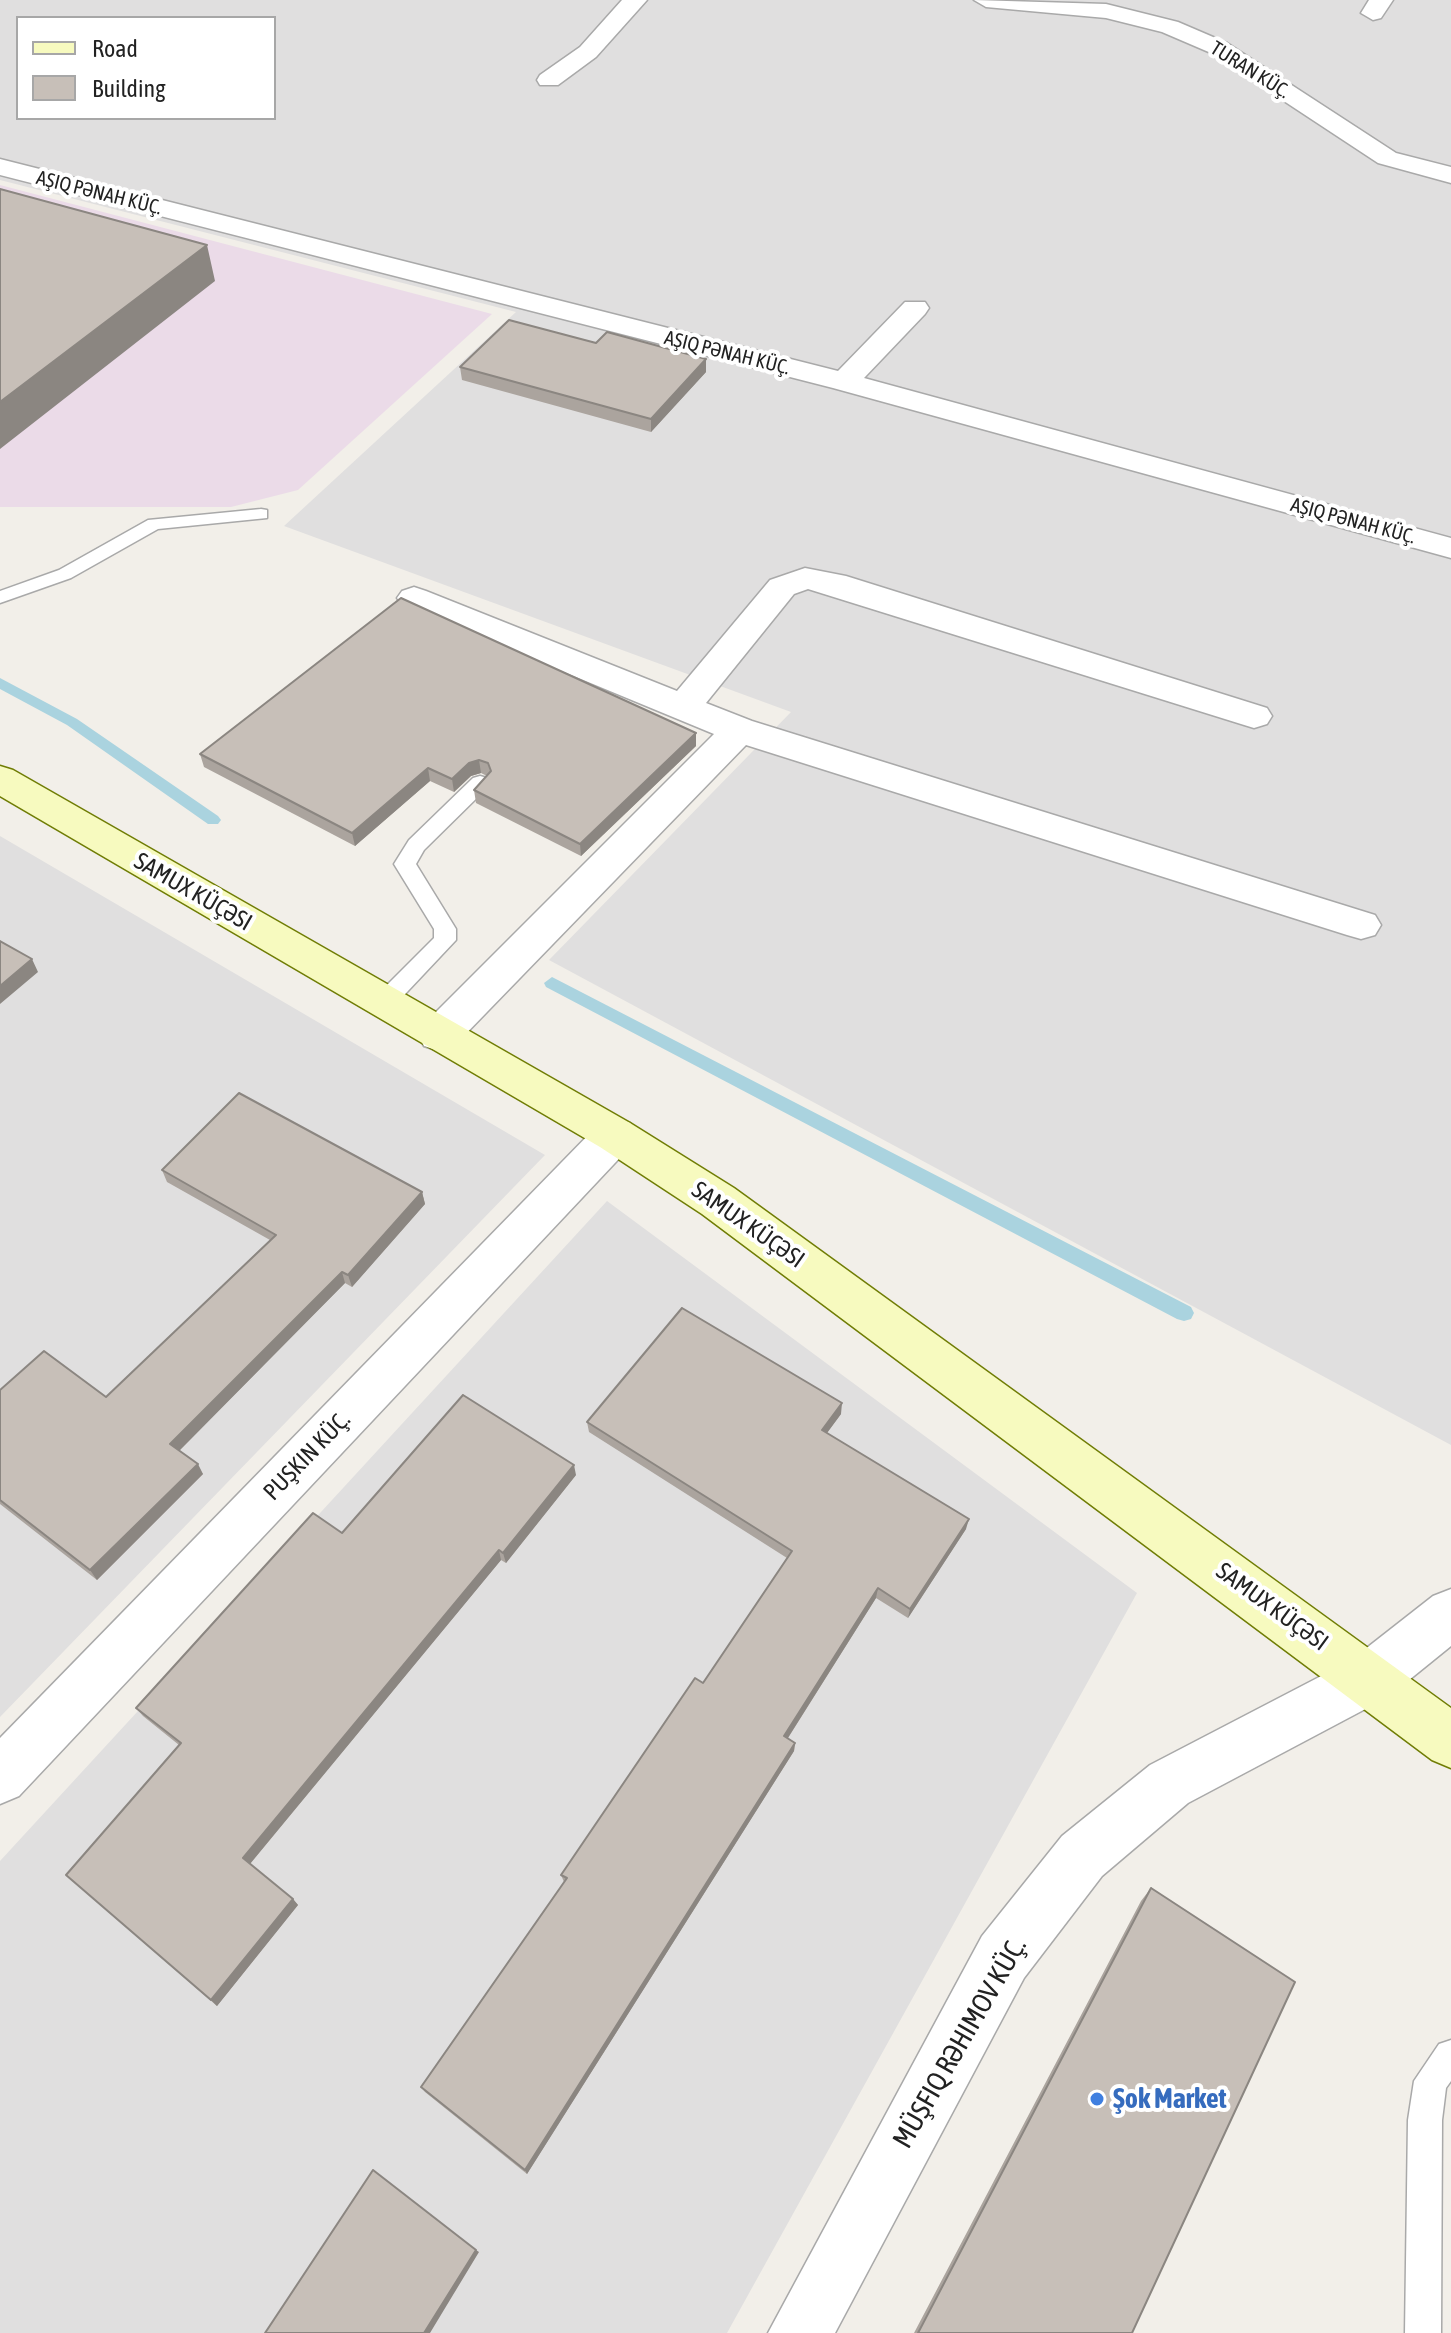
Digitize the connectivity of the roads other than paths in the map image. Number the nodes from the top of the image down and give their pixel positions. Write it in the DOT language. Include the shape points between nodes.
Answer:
graph roads {
  1 [pos="635,0"];
  2 [pos="986,0"];
  3 [pos="549,80"];
  4 [pos="0,167"];
  5 [pos="1451,175"];
  6 [pos="915,308"];
  7 [pos="844,382"];
  8 [pos="261,514"];
  9 [pos="1451,548"];
  10 [pos="0,597"];
  11 [pos="414,598"];
  12 [pos="683,707"];
  13 [pos="1254,716"];
  14 [pos="739,730"];
  15 [pos="0,779"];
  16 [pos="480,783"];
  17 [pos="1361,925"];
  18 [pos="383,1003"];
  19 [pos="439,1035"];
  20 [pos="615,1135"];
  21 [pos="1451,1614"];
  22 [pos="1369,1679"];
  23 [pos="1451,1741"];
  24 [pos="0,1777"];
  25 [pos="1451,2056"];
  26 [pos="800,2333"];
  27 [pos="1423,2333"];
  1 -- 3 [label="street" via="588,52"];
  2 -- 5 [label="street, TURAN KÜÇ." via="1091,9 1170,27 1219,48 1387,158"];
  4 -- 7 [label="street"];
  6 -- 7 [label="street"];
  7 -- 9 [label="street"];
  8 -- 10 [label="lane" via="154,524 65,574"];
  11 -- 12 [label="street"];
  12 -- 13 [label="street" via="782,587 805,578"];
  12 -- 14 [label="street"];
  14 -- 17 [label="street"];
  14 -- 19 [label="street"];
  15 -- 18 [label="main road, SAMUX KÜÇƏSI"];
  16 -- 18 [label="lane" via="416,845 405,864 445,929 445,940"];
  18 -- 19 [label="main road, SAMUX KÜÇƏSI"];
  19 -- 20 [label="main road, SAMUX KÜÇƏSI"];
  20 -- 22 [label="main road, SAMUX KÜÇƏSI" via="718,1201"];
  20 -- 24 [label="street, PUŞKIN KÜÇ."];
  21 -- 22 [label="street, MÜŞFIQ RƏHIMOV KÜÇ."];
  22 -- 23 [label="main road, SAMUX KÜÇƏSI"];
  22 -- 26 [label="street, MÜŞFIQ RƏHIMOV KÜÇ." via="1169,1784 1082,1856 1003,1957"];
  25 -- 27 [label="lane" via="1430,2081 1425,2120"];
}
